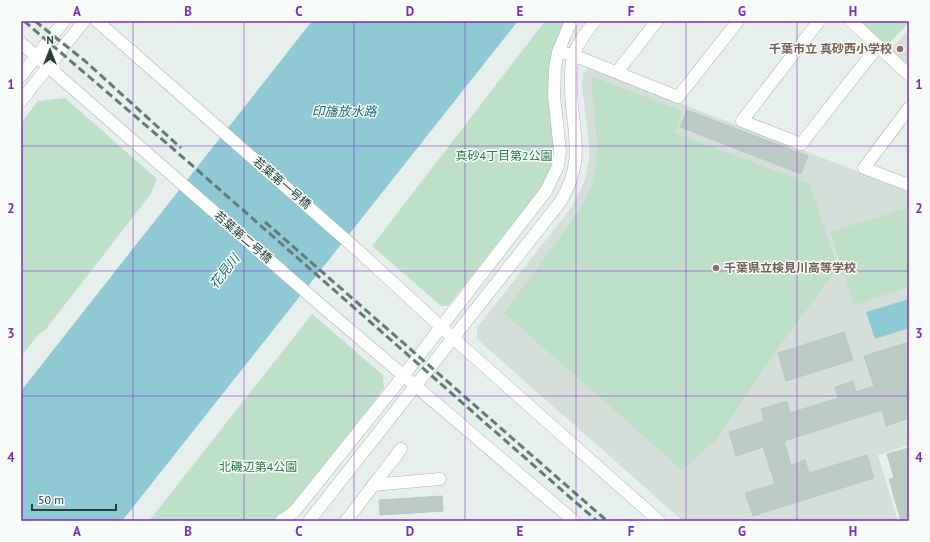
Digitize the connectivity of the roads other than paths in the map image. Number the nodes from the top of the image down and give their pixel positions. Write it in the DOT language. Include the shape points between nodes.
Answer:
graph roads {
  1 [pos="64,21"];
  2 [pos="84,21"];
  3 [pos="97,21"];
  4 [pos="573,21"];
  5 [pos="595,21"];
  6 [pos="657,21"];
  7 [pos="738,21"];
  8 [pos="819,21"];
  9 [pos="851,21"];
  10 [pos="21,43"];
  11 [pos="878,46"];
  12 [pos="558,52"];
  13 [pos="573,55"];
  14 [pos="36,57"];
  15 [pos="47,66"];
  16 [pos="616,72"];
  17 [pos="909,74"];
  18 [pos="21,76"];
  19 [pos="21,101"];
  20 [pos="909,108"];
  21 [pos="909,185"];
  22 [pos="441,327"];
  23 [pos="453,338"];
  24 [pos="404,375"];
  25 [pos="417,386"];
  26 [pos="401,449"];
  27 [pos="440,479"];
  28 [pos="373,485"];
  29 [pos="281,521"];
  30 [pos="309,521"];
  31 [pos="347,521"];
  32 [pos="574,521"];
  33 [pos="660,521"];
  1 -- 14 [label="street"];
  2 -- 15 [label="street"];
  3 -- 22 [label="street, 若葉第一号橋"];
  4 -- 12 [label="street"];
  5 -- 13 [label="street"];
  6 -- 16 [label="street"];
  7 -- 16 [label="street" via="678,97"];
  8 -- 11 [label="street" via="742,120 801,144"];
  9 -- 11 [label="street"];
  10 -- 14 [label="street, 若葉第二号橋"];
  11 -- 17 [label="street"];
  12 -- 13 [label="street"];
  12 -- 22 [label="street" via="554,96 560,151 558,166 546,192"];
  13 -- 16 [label="street"];
  13 -- 23 [label="street" via="571,96 577,149 569,186 561,201"];
  14 -- 15 [label="street, 若葉第二号橋"];
  14 -- 18 [label="street"];
  15 -- 19 [label="street"];
  15 -- 24 [label="street, 若葉第二号橋"];
  20 -- 21 [label="street" via="864,168"];
  22 -- 23 [label="street, 若葉第一号橋"];
  22 -- 24 [label="street"];
  23 -- 25 [label="street"];
  23 -- 33 [label="street, 若葉第一号橋"];
  24 -- 25 [label="street, 若葉第二号橋"];
  24 -- 29 [label="street" via="294,512"];
  25 -- 30 [label="street"];
  25 -- 32 [label="street, 若葉第二号橋"];
  26 -- 28 [label="street"];
  27 -- 28 [label="street"];
  28 -- 31 [label="street"];
}
